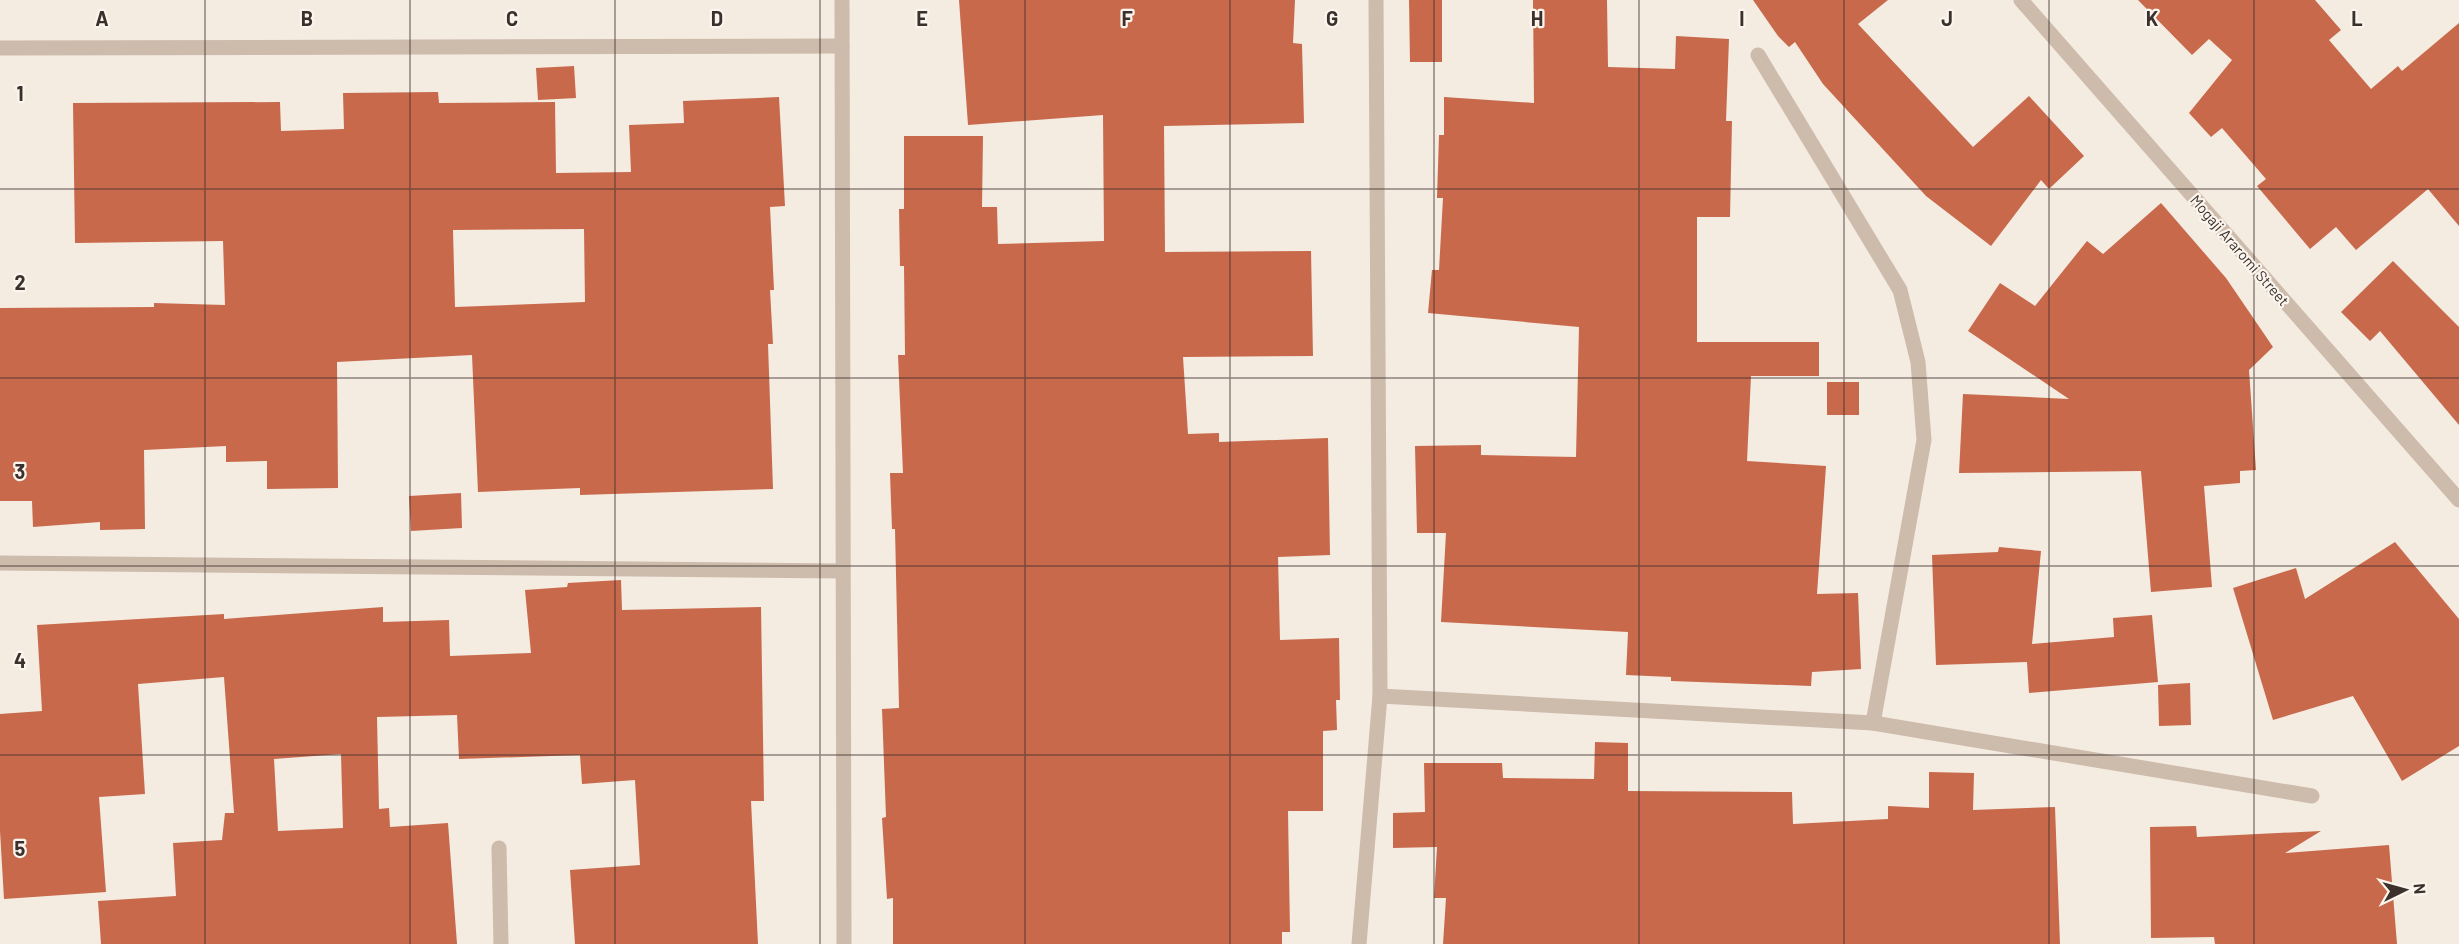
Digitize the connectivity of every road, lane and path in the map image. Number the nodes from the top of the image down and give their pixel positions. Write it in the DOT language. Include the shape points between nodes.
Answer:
graph roads {
  1 [pos="842,0"];
  2 [pos="1376,0"];
  3 [pos="2021,0"];
  4 [pos="842,46"];
  5 [pos="0,48"];
  6 [pos="1758,55"];
  7 [pos="2459,500"];
  8 [pos="0,563"];
  9 [pos="842,571"];
  10 [pos="1380,696"];
  11 [pos="1873,723"];
  12 [pos="2312,796"];
  13 [pos="499,848"];
  14 [pos="501,944"];
  15 [pos="844,944"];
  16 [pos="1359,944"];
  1 -- 4 [label="street"];
  2 -- 10 [label="street"];
  3 -- 7 [label="street, Mogaji Araromi Street"];
  4 -- 5 [label="street"];
  4 -- 9 [label="street"];
  6 -- 11 [label="street" via="1900,290 1918,362 1924,440"];
  8 -- 9 [label="street"];
  9 -- 15 [label="street"];
  10 -- 11 [label="street"];
  10 -- 16 [label="street"];
  11 -- 12 [label="street"];
  13 -- 14 [label="street"];
}
